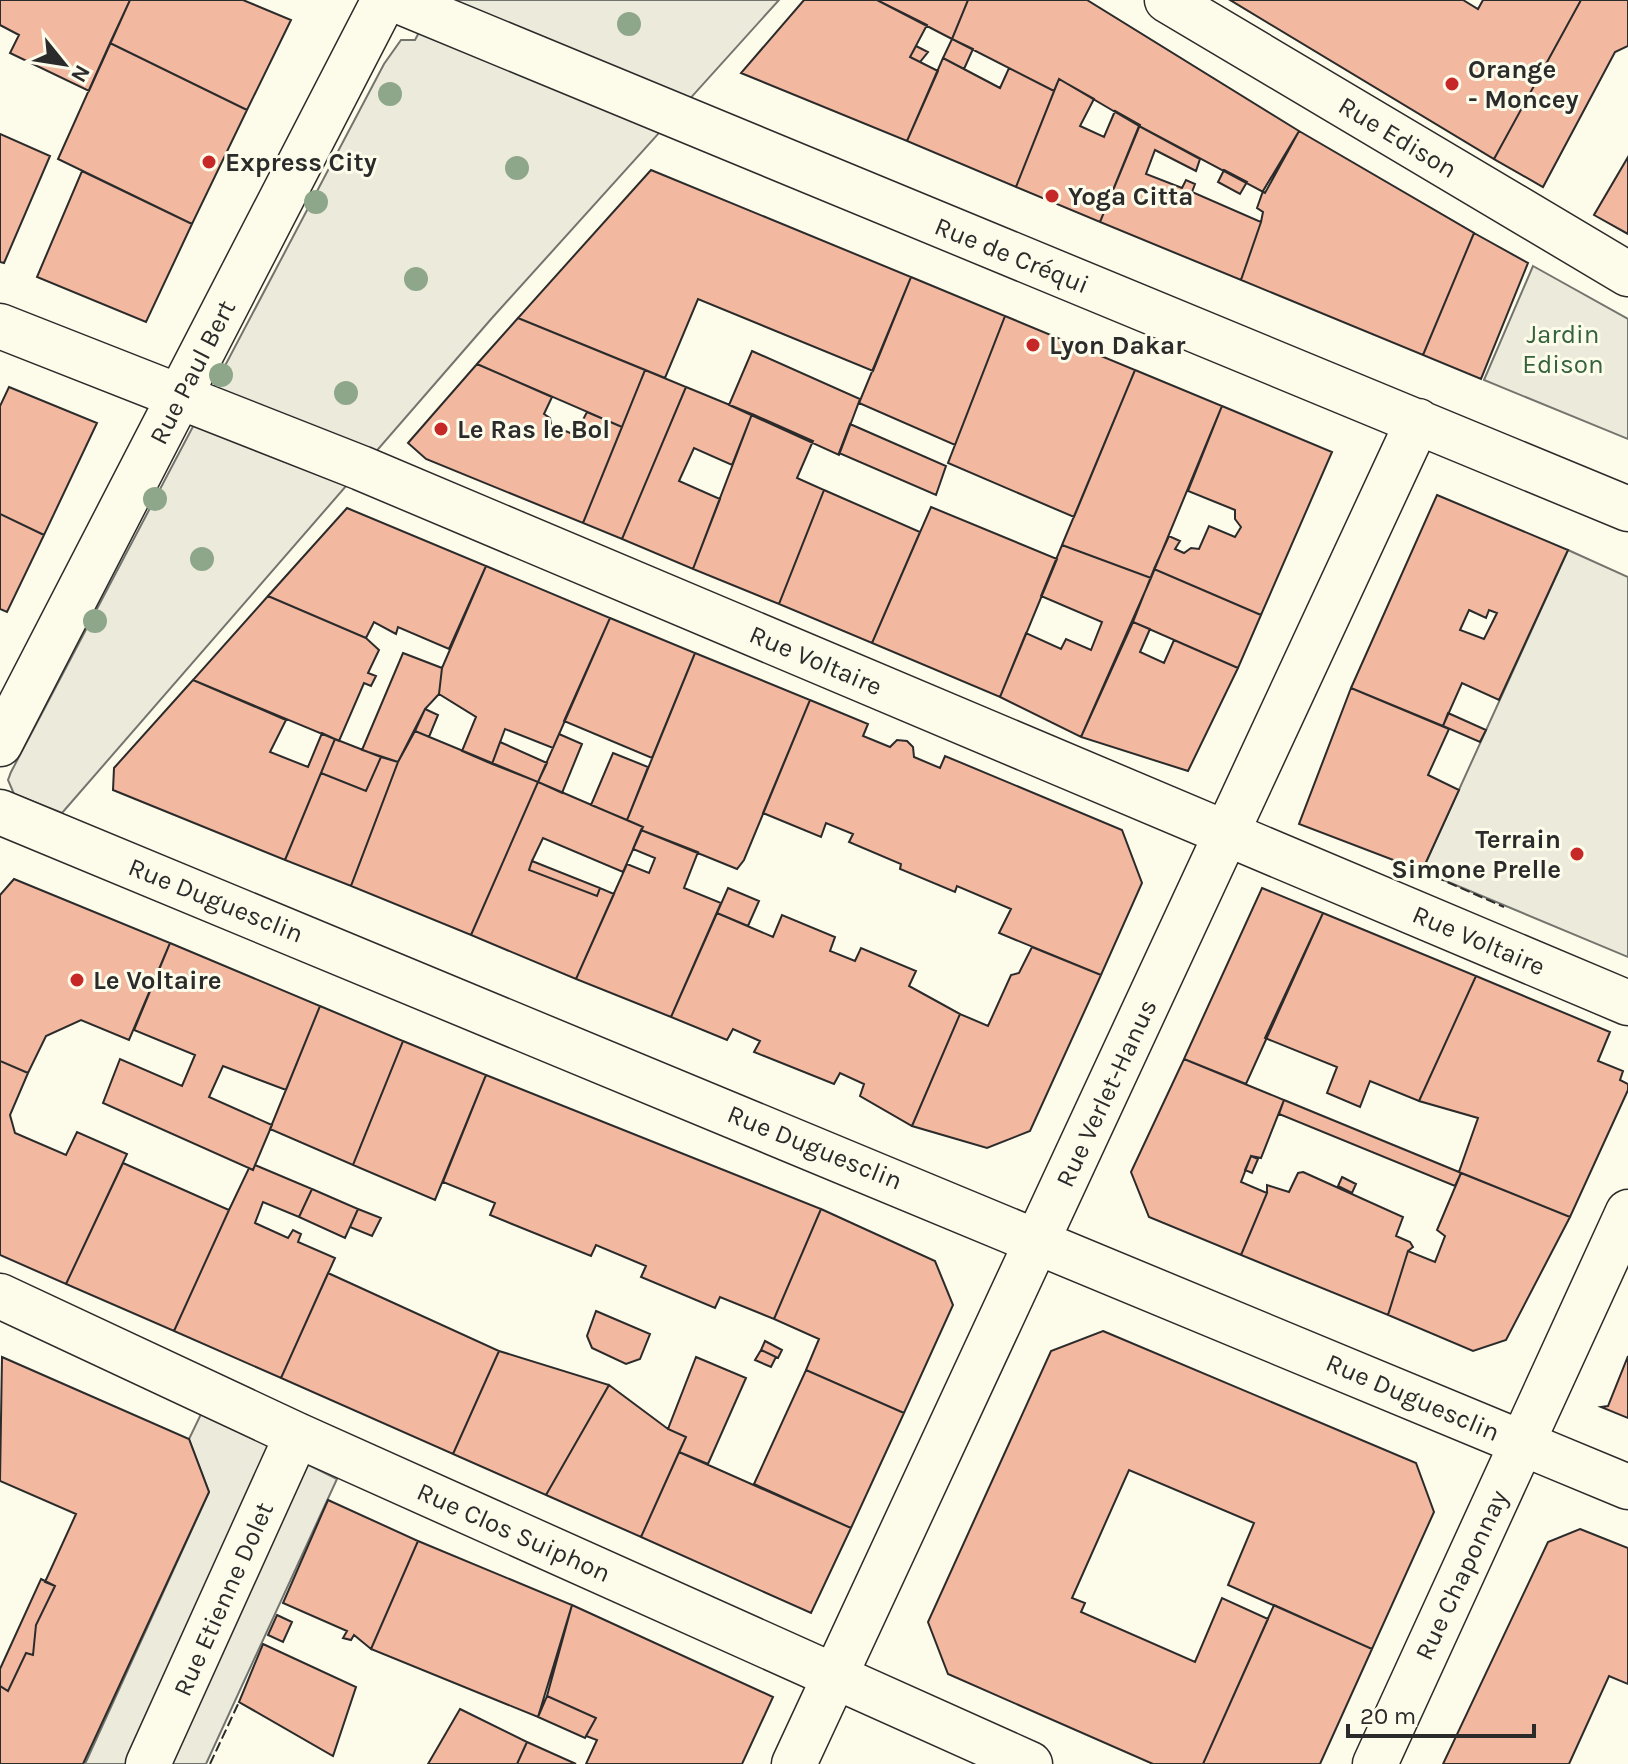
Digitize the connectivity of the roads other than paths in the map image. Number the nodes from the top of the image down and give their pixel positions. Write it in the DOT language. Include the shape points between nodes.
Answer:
graph roads {
  1 [pos="384,0"];
  2 [pos="396,0"];
  3 [pos="1167,0"];
  4 [pos="1628,274"];
  5 [pos="0,326"];
  6 [pos="179,399"];
  7 [pos="1418,421"];
  8 [pos="1628,509"];
  9 [pos="0,744"];
  10 [pos="0,812"];
  11 [pos="1227,832"];
  12 [pos="1628,1003"];
  13 [pos="1628,1212"];
  14 [pos="1038,1239"];
  15 [pos="0,1296"];
  16 [pos="297,1435"];
  17 [pos="1522,1443"];
  18 [pos="1628,1487"];
  19 [pos="835,1677"];
  20 [pos="148,1764"];
  21 [pos="794,1764"];
  22 [pos="1030,1764"];
  23 [pos="1375,1764"];
  1 -- 6 [label="street, Rue Paul Bert"];
  2 -- 7 [label="street, Rue de Créqui"];
  3 -- 4 [label="street, Rue Edison"];
  5 -- 6 [label="street, Rue Voltaire"];
  6 -- 9 [label="street, Rue Paul Bert"];
  6 -- 11 [label="street, Rue Voltaire" via="361,468"];
  7 -- 8 [label="street, Rue de Créqui"];
  7 -- 11 [label="street, Rue Verlet-Hanus"];
  10 -- 14 [label="street, Rue Duguesclin"];
  11 -- 12 [label="street, Rue Voltaire"];
  11 -- 14 [label="street, Rue Verlet-Hanus"];
  13 -- 17 [label="street, Rue Chaponnay"];
  14 -- 17 [label="street, Rue Duguesclin"];
  14 -- 19 [label="street, Rue Verlet-Hanus"];
  15 -- 16 [label="street, Rue Clos Suiphon"];
  16 -- 19 [label="street, Rue Clos Suiphon"];
  16 -- 20 [label="street, Rue Etienne Dolet"];
  17 -- 18 [label="street, Rue Duguesclin"];
  17 -- 23 [label="street, Rue Chaponnay"];
  19 -- 21 [label="street, Rue Verlet-Hanus"];
  19 -- 22 [label="street, Rue Clos Suiphon"];
}
